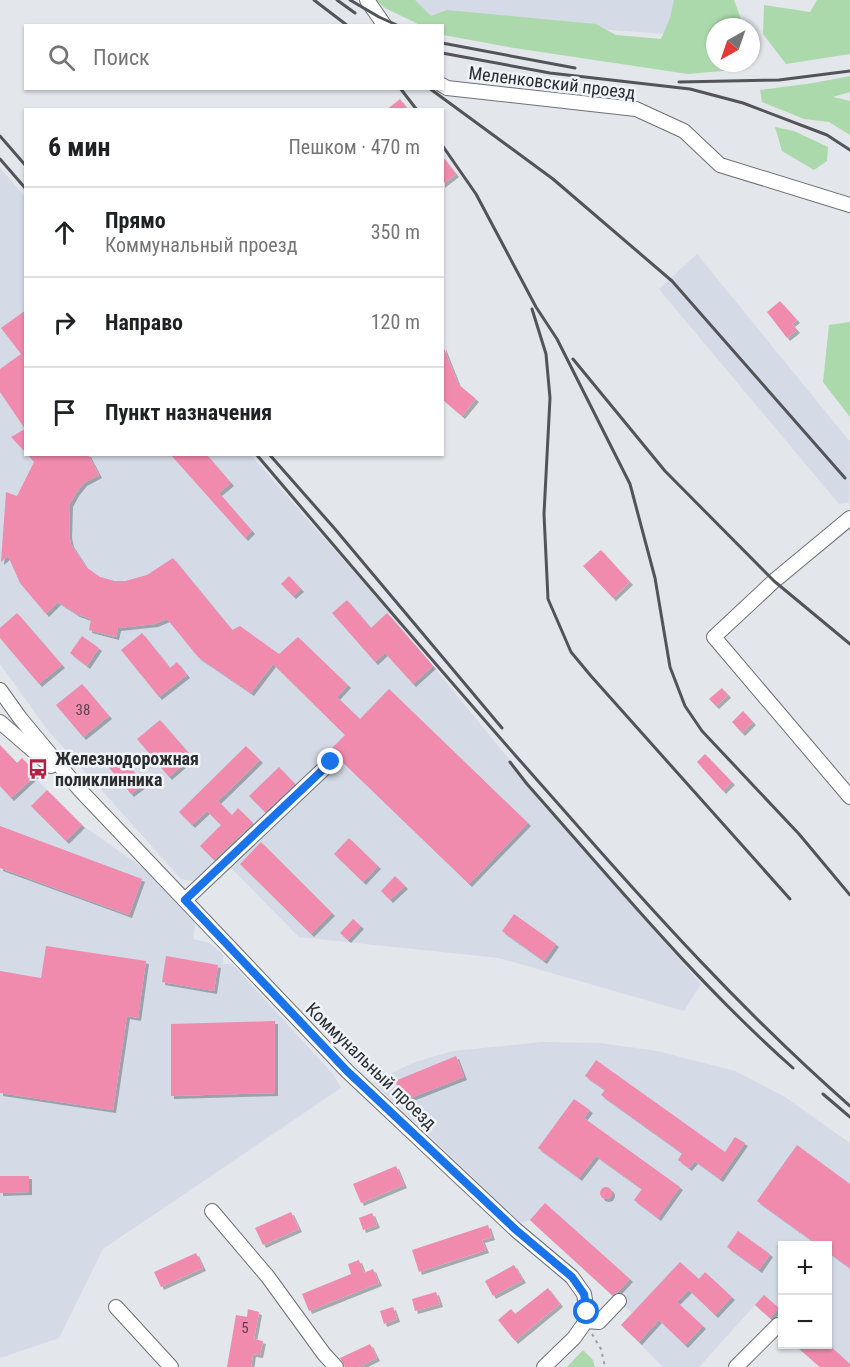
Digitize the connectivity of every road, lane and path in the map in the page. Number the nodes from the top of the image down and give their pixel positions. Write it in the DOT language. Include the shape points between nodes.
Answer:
graph roads {
  1 [pos="367,0"];
  2 [pos="384,24"];
  3 [pos="444,86"];
  4 [pos="850,205"];
  5 [pos="850,518"];
  6 [pos="0,690"];
  7 [pos="0,722"];
  8 [pos="331,762"];
  9 [pos="80,790"];
  10 [pos="850,797"];
  11 [pos="185,900"];
  12 [pos="212,1211"];
  13 [pos="619,1301"];
  14 [pos="116,1306"];
  15 [pos="584,1324"];
  16 [pos="778,1325"];
  17 [pos="171,1367"];
  18 [pos="336,1367"];
  19 [pos="544,1367"];
  20 [pos="605,1367"];
  21 [pos="736,1367"];
  1 -- 2 [label="street"];
  3 -- 4 [label="street, Меленковский проезд" via="636,109 684,131 720,165"];
  5 -- 10 [label="street" via="714,637"];
  6 -- 9 [label="street"];
  7 -- 9 [label="street"];
  8 -- 11 [label="street"];
  9 -- 11 [label="street, Коммунальный проезд"];
  11 -- 15 [label="street, Коммунальный проезд" via="347,1071 516,1230 572,1277 584,1294"];
  12 -- 18 [label="street"];
  13 -- 15 [label="street" via="599,1323"];
  14 -- 17 [label="street"];
  15 -- 19 [label="street"];
  15 -- 20 [label="path" via="601,1349"];
  16 -- 21 [label="street"];
}
